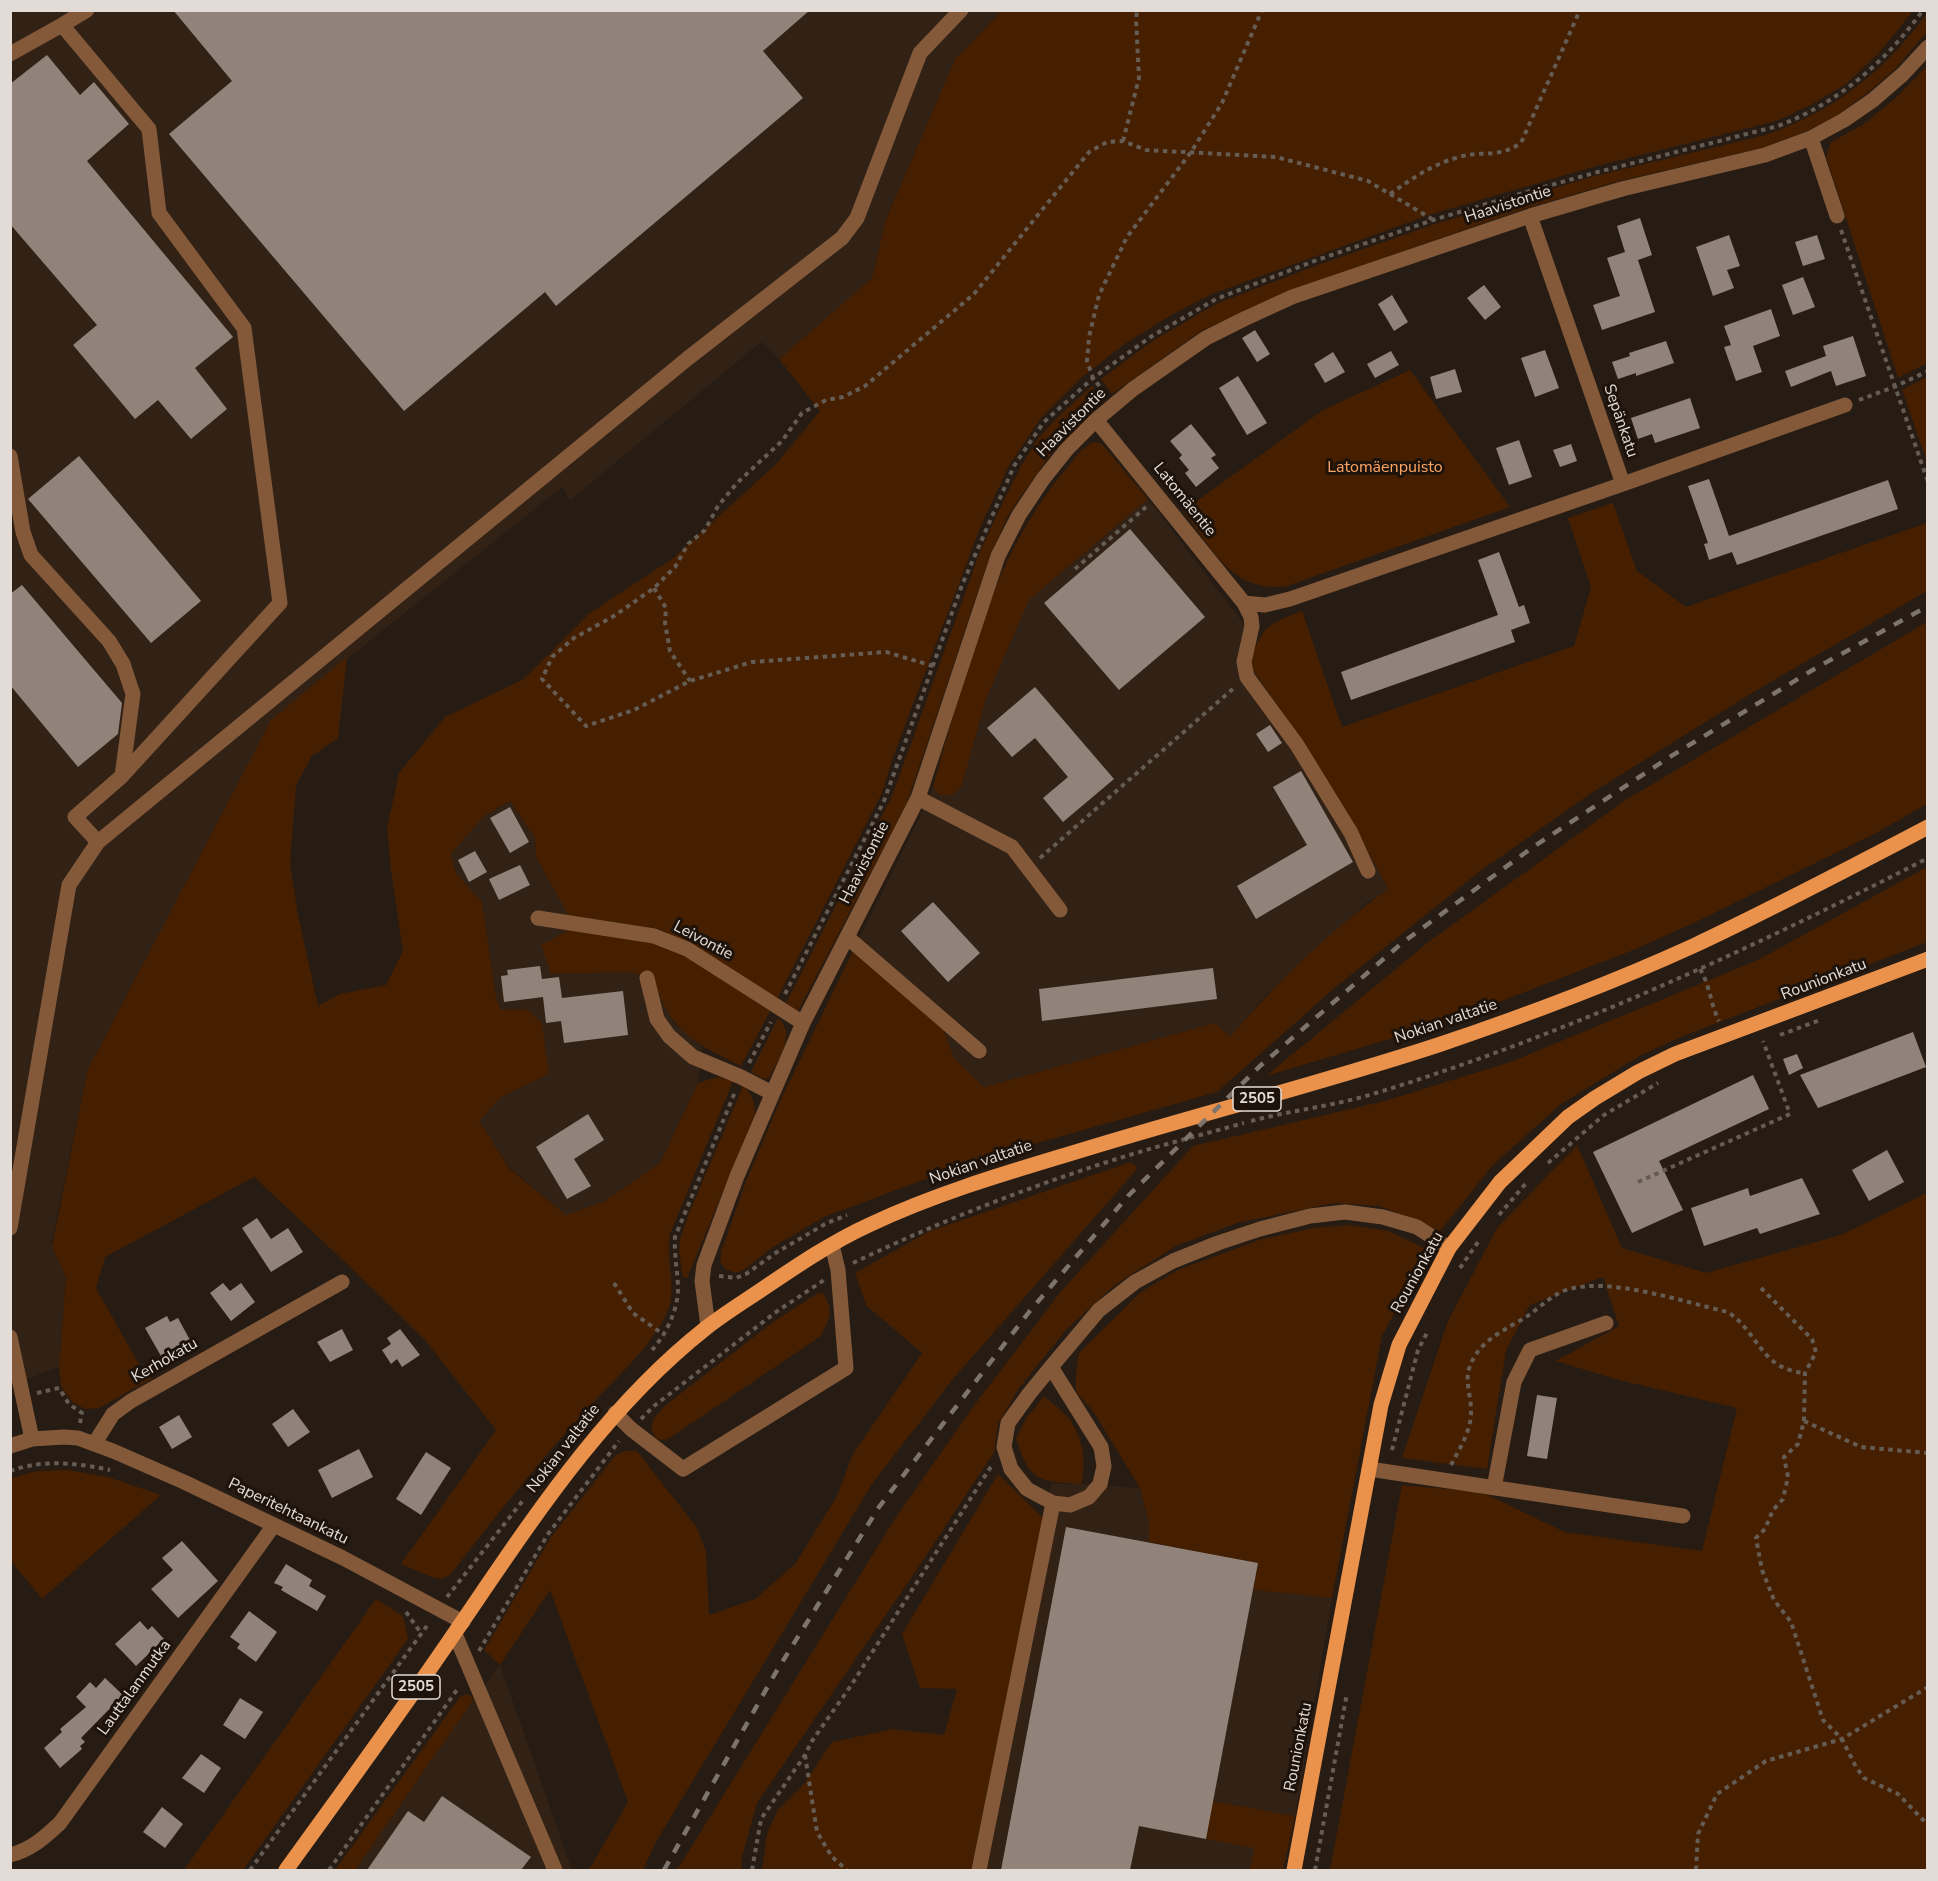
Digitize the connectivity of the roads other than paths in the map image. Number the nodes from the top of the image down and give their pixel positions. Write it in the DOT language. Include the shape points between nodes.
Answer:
graph roads {
  1 [pos="87,10"];
  2 [pos="962,10"];
  3 [pos="62,25"];
  4 [pos="1928,47"];
  5 [pos="10,54"];
  6 [pos="1811,138"];
  7 [pos="1530,216"];
  8 [pos="1837,216"];
  9 [pos="1845,405"];
  10 [pos="1096,420"];
  11 [pos="10,456"];
  12 [pos="1623,484"];
  13 [pos="1244,603"];
  14 [pos="122,776"];
  15 [pos="918,798"];
  16 [pos="1928,827"];
  17 [pos="98,842"];
  18 [pos="1368,871"];
  19 [pos="1060,910"];
  20 [pos="538,918"];
  21 [pos="847,937"];
  22 [pos="1928,959"];
  23 [pos="647,978"];
  24 [pos="803,1023"];
  25 [pos="980,1051"];
  26 [pos="772,1093"];
  27 [pos="10,1228"];
  28 [pos="832,1245"];
  29 [pos="1449,1248"];
  30 [pos="342,1282"];
  31 [pos="1606,1323"];
  32 [pos="708,1326"];
  33 [pos="10,1337"];
  34 [pos="1051,1367"];
  35 [pos="615,1413"];
  36 [pos="32,1438"];
  37 [pos="94,1444"];
  38 [pos="10,1446"];
  39 [pos="1369,1469"];
  40 [pos="1494,1488"];
  41 [pos="1053,1503"];
  42 [pos="1683,1516"];
  43 [pos="274,1525"];
  44 [pos="459,1628"];
  45 [pos="10,1855"];
  46 [pos="286,1870"];
  47 [pos="555,1870"];
  48 [pos="979,1870"];
  49 [pos="1294,1870"];
  1 -- 3 [label="street"];
  2 -- 17 [label="street" via="920,53 857,218 842,238 687,359"];
  3 -- 5 [label="street"];
  3 -- 14 [label="street" via="149,129 159,213 244,328 280,603"];
  4 -- 6 [label="street, Haavistontie" via="1873,100"];
  6 -- 7 [label="street, Haavistontie" via="1765,155 1622,189"];
  6 -- 8 [label="street"];
  7 -- 10 [label="street, Haavistontie" via="1292,297 1244,319 1172,361"];
  7 -- 12 [label="street, Sepänkatu"];
  9 -- 12 [label="street, Sepänkatu"];
  10 -- 13 [label="street, Latomäentie"];
  10 -- 15 [label="street, Haavistontie" via="1042,480 998,556"];
  11 -- 14 [label="street" via="22,532 31,555 109,641 123,664 133,694"];
  12 -- 13 [label="street" via="1290,599 1265,605"];
  13 -- 18 [label="street" via="1252,626 1244,662 1247,676 1351,832"];
  14 -- 17 [label="street" via="75,817"];
  15 -- 19 [label="street" via="1012,848"];
  15 -- 21 [label="street, Haavistontie"];
  16 -- 28 [label="main road, Nokian valtatie / 2505" via="1691,947 1567,998 1311,1085 1026,1167 930,1200 868,1225"];
  17 -- 27 [label="street" via="69,885"];
  20 -- 24 [label="street, Leivontie" via="654,936 687,949"];
  21 -- 24 [label="street, Haavistontie"];
  21 -- 25 [label="street"];
  22 -- 29 [label="main road, Rounionkatu" via="1675,1054 1638,1072 1568,1117 1500,1182"];
  23 -- 26 [label="street" via="657,1018 669,1036 693,1056"];
  24 -- 26 [label="street, Haavistontie"];
  26 -- 32 [label="street, Haavistontie" via="704,1265 702,1281"];
  28 -- 32 [label="main road, Nokian valtatie / 2505"];
  28 -- 35 [label="street" via="838,1270 846,1368 682,1469"];
  29 -- 34 [label="street" via="1417,1227 1345,1212 1260,1228 1173,1261 1135,1282 1099,1310"];
  29 -- 39 [label="main road, Rounionkatu" via="1399,1345 1381,1405"];
  30 -- 37 [label="street, Kerhokatu" via="131,1401 113,1414"];
  31 -- 40 [label="street" via="1530,1350 1514,1382"];
  32 -- 35 [label="main road, Nokian valtatie / 2505"];
  33 -- 36 [label="street"];
  34 -- 41 [label="street" via="1008,1424 1004,1447 1011,1469 1027,1489"];
  34 -- 41 [label="street" via="1101,1447 1104,1466 1100,1484 1089,1497 1070,1505"];
  35 -- 44 [label="main road, Nokian valtatie / 2505" via="544,1503"];
  36 -- 37 [label="street" via="78,1438"];
  36 -- 38 [label="street"];
  37 -- 43 [label="street, Paperitehtaankatu"];
  39 -- 40 [label="street"];
  39 -- 49 [label="main road, Rounionkatu"];
  40 -- 42 [label="street"];
  41 -- 48 [label="street"];
  43 -- 44 [label="street, Paperitehtaankatu" via="343,1558"];
  43 -- 45 [label="street, Lauttalanmutka" via="60,1823 24,1851"];
  44 -- 46 [label="main road, Nokian valtatie / 2505"];
  44 -- 47 [label="street" via="469,1668"];
}
